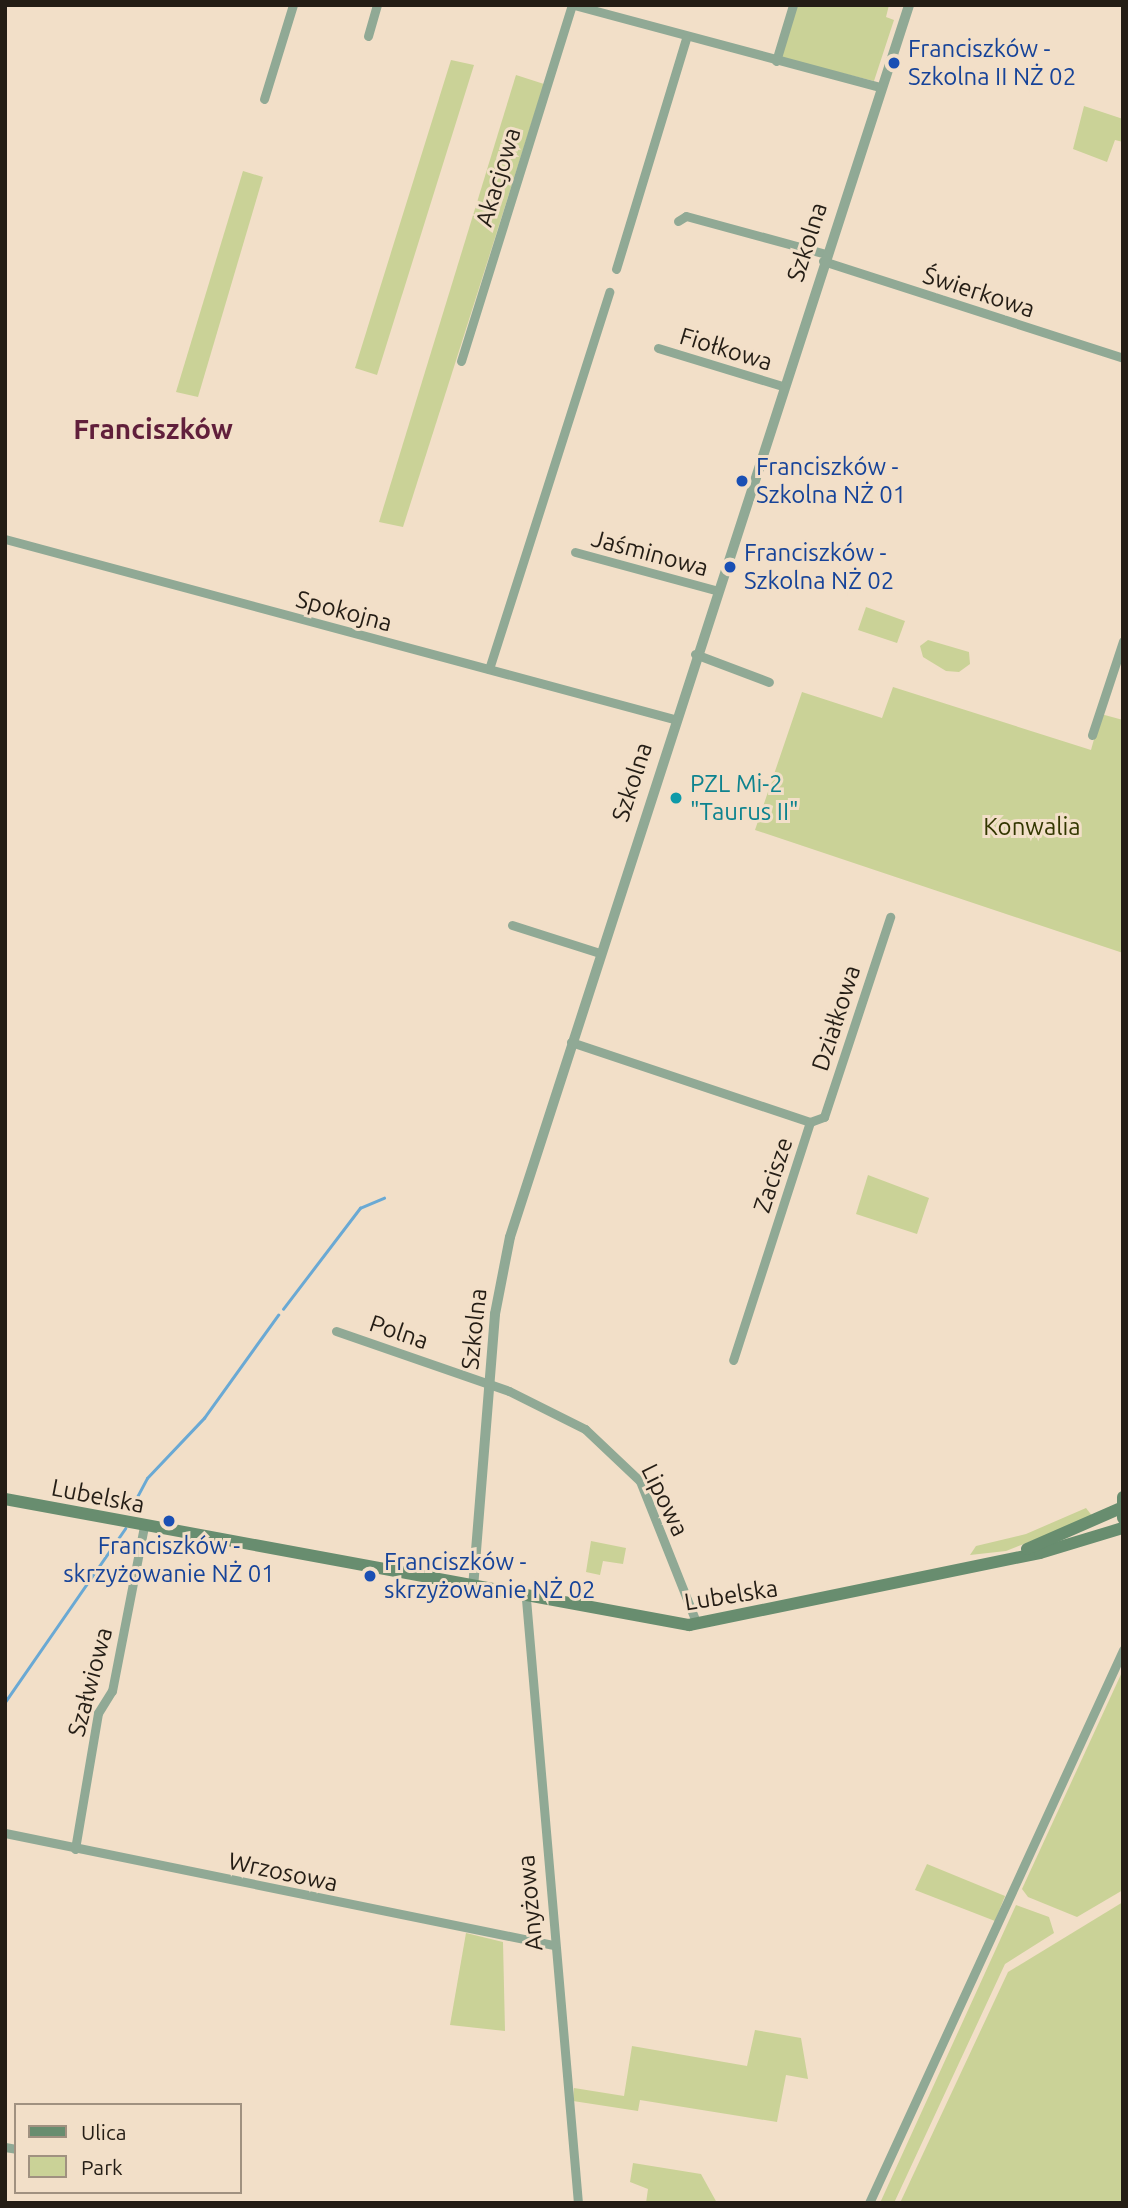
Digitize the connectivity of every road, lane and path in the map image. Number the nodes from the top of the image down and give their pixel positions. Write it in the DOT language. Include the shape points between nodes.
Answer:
graph roads {
  1 [pos="293,5"];
  2 [pos="377,5"];
  3 [pos="573,5"];
  4 [pos="793,5"];
  5 [pos="909,5"];
  6 [pos="368,36"];
  7 [pos="686,38"];
  8 [pos="776,61"];
  9 [pos="881,87"];
  10 [pos="264,99"];
  11 [pos="678,221"];
  12 [pos="824,257"];
  13 [pos="616,269"];
  14 [pos="609,292"];
  15 [pos="658,348"];
  16 [pos="1123,358"];
  17 [pos="461,361"];
  18 [pos="782,387"];
  19 [pos="5,538"];
  20 [pos="575,552"];
  21 [pos="715,590"];
  22 [pos="1123,641"];
  23 [pos="695,654"];
  24 [pos="489,669"];
  25 [pos="769,682"];
  26 [pos="674,719"];
  27 [pos="1092,736"];
  28 [pos="890,917"];
  29 [pos="512,925"];
  30 [pos="600,953"];
  31 [pos="572,1042"];
  32 [pos="810,1122"];
  33 [pos="336,1331"];
  34 [pos="733,1360"];
  35 [pos="489,1383"];
  36 [pos="5,1499"];
  37 [pos="1122,1507"];
  38 [pos="144,1526"];
  39 [pos="1123,1528"];
  40 [pos="1007,1557"];
  41 [pos="473,1588"];
  42 [pos="526,1599"];
  43 [pos="696,1625"];
  44 [pos="1123,1650"];
  45 [pos="5,1833"];
  46 [pos="75,1849"];
  47 [pos="553,1945"];
  48 [pos="578,2203"];
  49 [pos="869,2203"];
  1 -- 10 [label="street"];
  2 -- 6 [label="street"];
  3 -- 7 [label="street, Akacjowa"];
  3 -- 17 [label="street, Akacjowa"];
  4 -- 8 [label="street"];
  5 -- 9 [label="street, Szkolna"];
  7 -- 8 [label="street, Akacjowa"];
  7 -- 13 [label="street"];
  8 -- 9 [label="street, Akacjowa"];
  9 -- 12 [label="street, Szkolna"];
  11 -- 12 [label="street, Świerkowa" via="686,216"];
  12 -- 16 [label="street, Świerkowa"];
  12 -- 18 [label="street, Szkolna"];
  14 -- 24 [label="street"];
  15 -- 18 [label="street, Fiołkowa"];
  18 -- 21 [label="street, Szkolna"];
  19 -- 24 [label="street, Spokojna"];
  20 -- 21 [label="street, Jaśminowa"];
  21 -- 23 [label="street, Szkolna"];
  22 -- 27 [label="street"];
  23 -- 25 [label="street"];
  23 -- 26 [label="street, Szkolna"];
  24 -- 26 [label="street, Spokojna"];
  26 -- 30 [label="street, Szkolna"];
  28 -- 32 [label="street, Działkowa" via="824,1117"];
  29 -- 30 [label="street"];
  30 -- 31 [label="street, Szkolna"];
  31 -- 32 [label="street, Zacisze"];
  31 -- 35 [label="street, Szkolna" via="510,1237 496,1302"];
  32 -- 34 [label="street, Zacisze"];
  33 -- 35 [label="street, Polna"];
  35 -- 41 [label="street, Szkolna"];
  35 -- 43 [label="street, Lipowa" via="566,1415 631,1468"];
  36 -- 38 [label="main road, Lubelska"];
  37 -- 40 [label="main road, Lubelska"];
  38 -- 41 [label="main road, Lubelska"];
  38 -- 46 [label="street, Szałwiowa" via="112,1691 98,1713"];
  39 -- 40 [label="main road, Lubelska"];
  40 -- 43 [label="main road, Lubelska"];
  41 -- 42 [label="main road, Lubelska"];
  42 -- 43 [label="main road, Lubelska"];
  42 -- 47 [label="street, Anyżowa"];
  44 -- 49 [label="street"];
  45 -- 46 [label="street, Wrzosowa"];
  46 -- 47 [label="street, Wrzosowa"];
  47 -- 48 [label="street, Anyżowa"];
}
